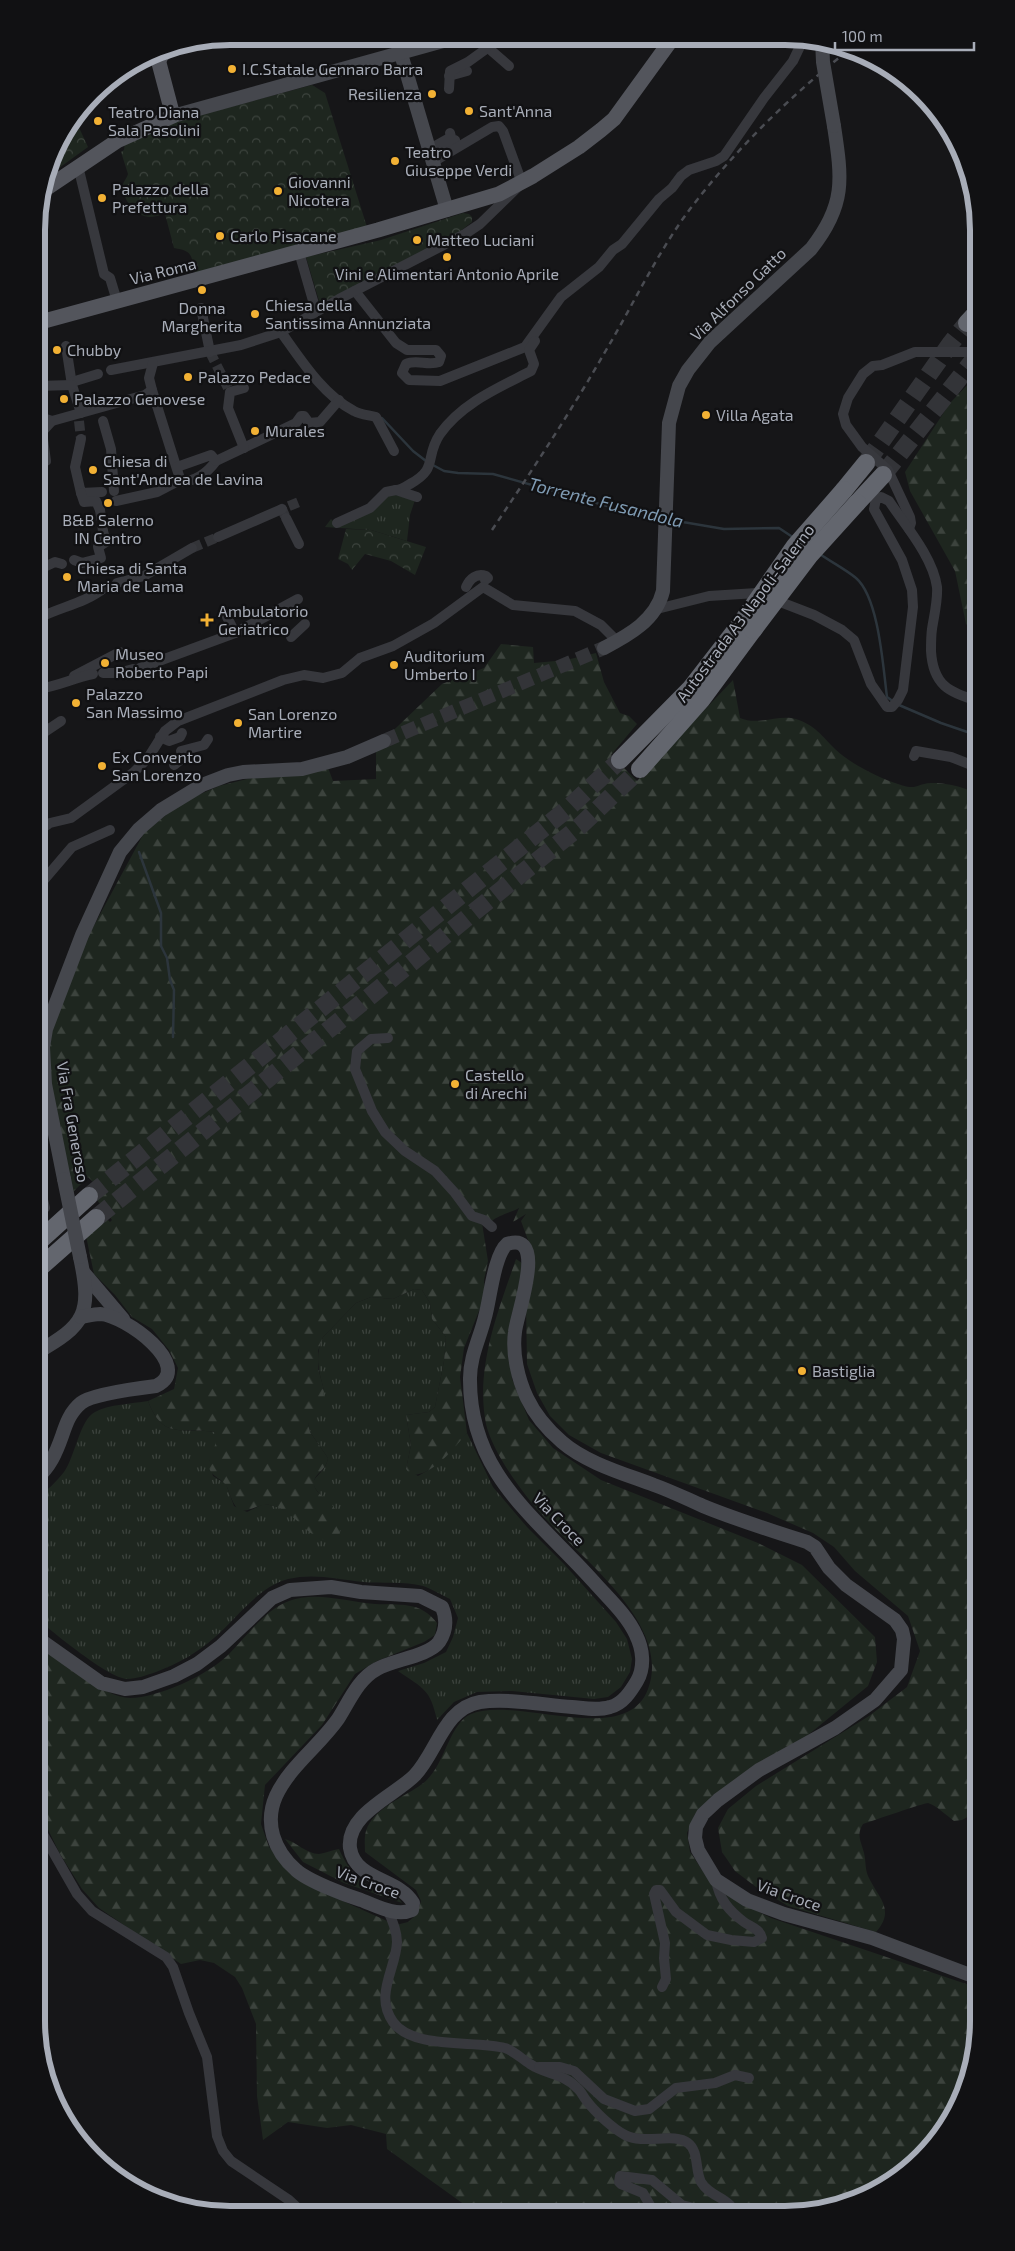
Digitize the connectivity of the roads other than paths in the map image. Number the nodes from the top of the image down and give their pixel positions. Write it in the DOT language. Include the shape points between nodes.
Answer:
graph roads {
  1 [pos="398,45"];
  2 [pos="427,45"];
  3 [pos="482,45"];
  4 [pos="488,45"];
  5 [pos="668,45"];
  6 [pos="800,46"];
  7 [pos="822,49"];
  8 [pos="400,52"];
  9 [pos="160,59"];
  10 [pos="509,66"];
  11 [pos="467,71"];
  12 [pos="449,76"];
  13 [pos="449,89"];
  14 [pos="173,116"];
  15 [pos="450,133"];
  16 [pos="432,160"];
  17 [pos="78,166"];
  18 [pos="522,183"];
  19 [pos="50,185"];
  20 [pos="481,199"];
  21 [pos="447,210"];
  22 [pos="492,212"];
  23 [pos="299,252"];
  24 [pos="355,291"];
  25 [pos="117,301"];
  26 [pos="556,306"];
  27 [pos="201,308"];
  28 [pos="316,311"];
  29 [pos="45,321"];
  30 [pos="284,331"];
  31 [pos="66,346"];
  32 [pos="210,352"];
  33 [pos="970,352"];
  34 [pos="153,363"];
  35 [pos="111,370"];
  36 [pos="98,374"];
  37 [pos="72,383"];
  38 [pos="45,385"];
  39 [pos="244,388"];
  40 [pos="152,390"];
  41 [pos="339,400"];
  42 [pos="79,416"];
  43 [pos="45,419"];
  44 [pos="52,421"];
  45 [pos="103,421"];
  46 [pos="45,427"];
  47 [pos="81,439"];
  48 [pos="244,448"];
  49 [pos="394,451"];
  50 [pos="216,461"];
  51 [pos="866,463"];
  52 [pos="181,465"];
  53 [pos="883,475"];
  54 [pos="181,481"];
  55 [pos="396,490"];
  56 [pos="102,492"];
  57 [pos="81,493"];
  58 [pos="417,497"];
  59 [pos="100,510"];
  60 [pos="337,523"];
  61 [pos="909,529"];
  62 [pos="103,531"];
  63 [pos="218,537"];
  64 [pos="299,544"];
  65 [pos="192,548"];
  66 [pos="78,562"];
  67 [pos="62,564"];
  68 [pos="45,567"];
  69 [pos="485,580"];
  70 [pos="117,583"];
  71 [pos="466,587"];
  72 [pos="104,588"];
  73 [pos="298,599"];
  74 [pos="657,609"];
  75 [pos="45,614"];
  76 [pos="228,618"];
  77 [pos="747,626"];
  78 [pos="304,628"];
  79 [pos="235,633"];
  80 [pos="291,637"];
  81 [pos="611,645"];
  82 [pos="120,652"];
  83 [pos="72,679"];
  84 [pos="45,688"];
  85 [pos="697,693"];
  86 [pos="970,698"];
  87 [pos="61,721"];
  88 [pos="45,731"];
  89 [pos="182,733"];
  90 [pos="160,736"];
  91 [pos="208,739"];
  92 [pos="384,741"];
  93 [pos="914,756"];
  94 [pos="620,760"];
  95 [pos="174,765"];
  96 [pos="970,765"];
  97 [pos="640,768"];
  98 [pos="45,826"];
  99 [pos="110,830"];
  100 [pos="45,878"];
  101 [pos="45,1035"];
  102 [pos="388,1038"];
  103 [pos="45,1084"];
  104 [pos="89,1196"];
  105 [pos="96,1218"];
  106 [pos="492,1227"];
  107 [pos="45,1236"];
  108 [pos="45,1263"];
  109 [pos="84,1272"];
  110 [pos="81,1317"];
  111 [pos="129,1325"];
  112 [pos="45,1348"];
  113 [pos="45,1471"];
  114 [pos="45,1642"];
  115 [pos="45,1838"];
  116 [pos="716,1880"];
  117 [pos="387,1909"];
  118 [pos="970,1975"];
  119 [pos="662,1987"];
  120 [pos="536,2067"];
  121 [pos="749,2078"];
  122 [pos="295,2206"];
  123 [pos="650,2206"];
  124 [pos="682,2206"];
  125 [pos="730,2206"];
  1 -- 8 [label="street"];
  2 -- 8 [label="street"];
  3 -- 12 [label="street" via="468,62 452,69"];
  4 -- 10 [label="street"];
  5 -- 18 [label="main road, Via Roma" via="614,118 579,147"];
  6 -- 26 [label="street" via="793,61 724,156 681,176 622,244"];
  7 -- 74 [label="street, Via Alfonso Gatto, bridge" via="840,171 836,207 811,249 710,342 688,370 673,403 667,445 663,591"];
  8 -- 14 [label="street"];
  8 -- 16 [label="street"];
  9 -- 14 [label="main road"];
  11 -- 12 [label="street"];
  12 -- 13 [label="street"];
  14 -- 17 [label="main road" via="131,133"];
  15 -- 16 [label="street" via="450,137 435,146 437,150 455,140 456,145"];
  16 -- 18 [label="street" via="499,126"];
  16 -- 21 [label="street"];
  17 -- 19 [label="main road"];
  17 -- 25 [label="street" via="104,274 110,278"];
  18 -- 20 [label="main road, Via Roma"];
  18 -- 22 [label="street"];
  20 -- 21 [label="main road, Via Roma"];
  20 -- 22 [label="street" via="494,202"];
  21 -- 23 [label="main road, Via Roma"];
  22 -- 24 [label="street" via="465,234"];
  23 -- 25 [label="main road, Via Roma"];
  23 -- 28 [label="street"];
  24 -- 26 [label="street" via="396,343 407,350 436,350 440,356 435,364 408,363 402,373 409,380 440,380 526,346"];
  24 -- 28 [label="street"];
  25 -- 29 [label="main road, Via Roma"];
  26 -- 55 [label="street" via="529,350 534,364 531,371 480,398 458,414 441,433 428,471"];
  27 -- 32 [label="street"];
  28 -- 30 [label="street"];
  30 -- 32 [label="street"];
  30 -- 41 [label="street" via="302,361"];
  31 -- 37 [label="street"];
  32 -- 34 [label="street"];
  33 -- 61 [label="street" via="915,352 873,366 859,379 848,398 844,420 862,447 888,470 910,517"];
  34 -- 35 [label="street"];
  34 -- 40 [label="street" via="149,372"];
  36 -- 37 [label="street"];
  37 -- 38 [label="street"];
  37 -- 42 [label="street"];
  39 -- 48 [label="street" via="230,392 228,408"];
  40 -- 42 [label="street"];
  40 -- 52 [label="street" via="169,441"];
  41 -- 48 [label="street" via="320,422 309,423 302,416 296,423"];
  41 -- 49 [label="street" via="354,411 376,417"];
  42 -- 44 [label="street"];
  43 -- 44 [label="street"];
  44 -- 46 [label="street"];
  45 -- 54 [label="street" via="111,449 115,496 157,492"];
  47 -- 57 [label="street" via="75,467"];
  48 -- 50 [label="street"];
  50 -- 52 [label="street" via="211,455"];
  50 -- 54 [label="street" via="210,470"];
  51 -- 77 [label="highway, Autostrada A3 Napoli-Salerno, bridge" via="795,546"];
  52 -- 54 [label="street"];
  53 -- 77 [label="highway, Autostrada A3 Napoli-Salerno, bridge"];
  55 -- 58 [label="street"];
  55 -- 60 [label="street" via="386,492 370,508"];
  56 -- 57 [label="street"];
  57 -- 59 [label="street" via="84,502 96,501"];
  61 -- 74 [label="street" via="889,501 881,497 876,499 875,513 902,560 912,590 913,607 903,690 897,701 887,707 875,693 854,640 814,615 757,592 709,596"];
  61 -- 86 [label="street" via="931,566 937,587 931,630 936,674 950,691"];
  62 -- 66 [label="street" via="106,542 98,547 101,558"];
  63 -- 64 [label="street" via="284,514"];
  65 -- 70 [label="street" via="144,576"];
  67 -- 68 [label="street" via="55,562"];
  69 -- 71 [label="street" via="486,576 475,576"];
  72 -- 75 [label="street" via="92,598"];
  73 -- 79 [label="street"];
  74 -- 81 [label="street"];
  76 -- 79 [label="street"];
  77 -- 85 [label="highway, Autostrada A3 Napoli-Salerno"];
  78 -- 80 [label="street"];
  79 -- 83 [label="street" via="136,668"];
  81 -- 90 [label="street" via="596,622 575,611 513,605 483,587 434,623 393,646 360,658 342,673 323,678 304,676 283,680 178,721"];
  82 -- 83 [label="street"];
  83 -- 84 [label="street"];
  85 -- 94 [label="highway, Autostrada A3 Napoli-Salerno"];
  85 -- 97 [label="highway, Autostrada A3 Napoli-Salerno" via="658,750"];
  87 -- 88 [label="street"];
  89 -- 90 [label="street" via="168,741"];
  90 -- 98 [label="street" via="148,758 134,772 71,818"];
  91 -- 95 [label="street" via="204,745 181,751 184,757"];
  92 -- 101 [label="street, Via Fra Generoso, bridge" via="347,757 302,769 228,775 202,785 161,810 139,829 120,852 78,943"];
  93 -- 96 [label="street" via="916,752 933,753"];
  99 -- 100 [label="street" via="72,847"];
  102 -- 106 [label="street" via="371,1039 357,1051 355,1069 372,1111 396,1143 443,1179 472,1216"];
  103 -- 109 [label="street, Via Fra Generoso, bridge"];
  104 -- 107 [label="highway"];
  105 -- 108 [label="highway"];
  109 -- 110 [label="street, Via Fra Generoso" via="86,1288"];
  109 -- 111 [label="street"];
  110 -- 111 [label="street" via="100,1314"];
  110 -- 112 [label="street" via="66,1336"];
  111 -- 113 [label="street" via="137,1329 163,1357 168,1369 164,1382 79,1404 67,1420 55,1456"];
  114 -- 117 [label="street, Via Croce" via="102,1683 125,1690 174,1676 197,1664 272,1598 290,1590 331,1587 420,1596 442,1607 447,1619 438,1644 377,1669 365,1678 337,1720 287,1776 269,1819 275,1844 296,1870 340,1892"];
  115 -- 122 [label="street" via="77,1894 92,1911 166,1957 173,1966 207,2058 223,2152"];
  116 -- 117 [label="street, Via Croce" via="702,1858 695,1838 696,1827 703,1814 744,1779 815,1741 875,1700 901,1670 902,1630 895,1620 846,1585 815,1547 807,1542 703,1506 596,1462 563,1444 542,1423 527,1398 517,1366 514,1332 529,1264 524,1246 512,1243 502,1248 498,1255 484,1321 474,1350 470,1377 477,1430 501,1482 624,1616 636,1635 643,1658 640,1675 629,1694 612,1707 595,1709 479,1702 460,1710 446,1727 425,1764 412,1778 366,1811 353,1830 350,1848 359,1865 374,1877 402,1889 413,1903 412,1910 403,1914"];
  116 -- 118 [label="street, Via Croce" via="747,1900 784,1914 872,1938"];
  116 -- 119 [label="street" via="718,1892 728,1908 759,1931 762,1938 754,1942 707,1936 676,1912 660,1890 656,1890 654,1894 665,1943 666,1979"];
  117 -- 120 [label="street" via="397,1940 385,1992 387,2010 396,2026 406,2033 436,2042 505,2048"];
  120 -- 121 [label="street" via="574,2072 604,2099 635,2112 649,2109 676,2088 714,2083 735,2075"];
  120 -- 125 [label="street" via="569,2080 586,2101 626,2135 638,2139 681,2139 688,2142 701,2182"];
  123 -- 124 [label="street" via="643,2193 621,2184 619,2177 652,2180"];
}
